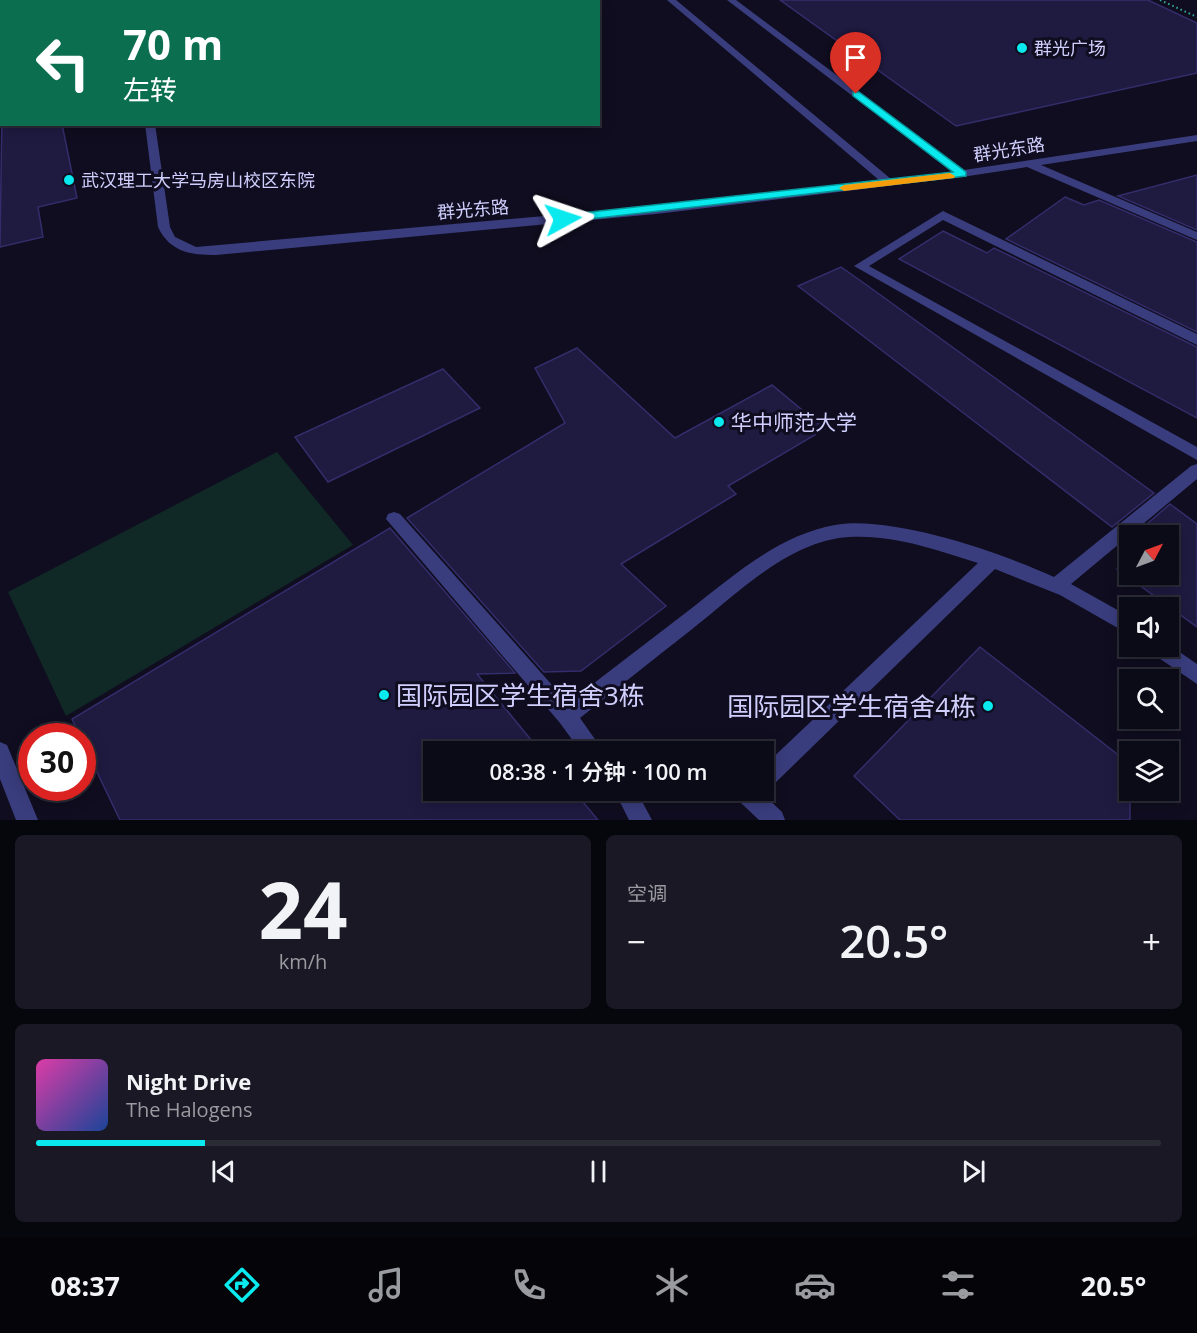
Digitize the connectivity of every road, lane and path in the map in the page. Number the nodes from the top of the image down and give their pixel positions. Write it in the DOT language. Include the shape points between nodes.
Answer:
graph roads {
  1 [pos="671,0"];
  2 [pos="731,0"];
  3 [pos="1160,0"];
  4 [pos="1197,17"];
  5 [pos="150,126"];
  6 [pos="1197,138"];
  7 [pos="1028,164"];
  8 [pos="962,174"];
  9 [pos="888,182"];
  10 [pos="1197,237"];
  11 [pos="1197,340"];
  12 [pos="1197,454"];
  13 [pos="1197,470"];
  14 [pos="394,519"];
  15 [pos="993,560"];
  16 [pos="1057,585"];
  17 [pos="1119,621"];
  18 [pos="1172,657"];
  19 [pos="1197,675"];
  20 [pos="567,716"];
  21 [pos="586,741"];
  22 [pos="0,752"];
  23 [pos="774,770"];
  24 [pos="630,801"];
  25 [pos="755,801"];
  26 [pos="27,820"];
  27 [pos="641,820"];
  28 [pos="774,820"];
  1 -- 9 [label="street"];
  2 -- 8 [label="street"];
  3 -- 4 [label="path"];
  5 -- 9 [label="street, 群光东路" via="164,226 170,239 194,251 656,210"];
  6 -- 7 [label="street, 群光东路"];
  7 -- 8 [label="street, 群光东路"];
  7 -- 10 [label="street"];
  8 -- 9 [label="street, 群光东路"];
  11 -- 12 [label="street" via="943,214 860,266"];
  13 -- 16 [label="street"];
  14 -- 20 [label="street"];
  15 -- 16 [label="street"];
  15 -- 20 [label="street" via="881,531 827,534 784,550 757,568"];
  15 -- 23 [label="street"];
  16 -- 17 [label="street"];
  18 -- 19 [label="street"];
  20 -- 21 [label="street"];
  22 -- 26 [label="street"];
  24 -- 27 [label="street"];
  25 -- 28 [label="street"];
}
